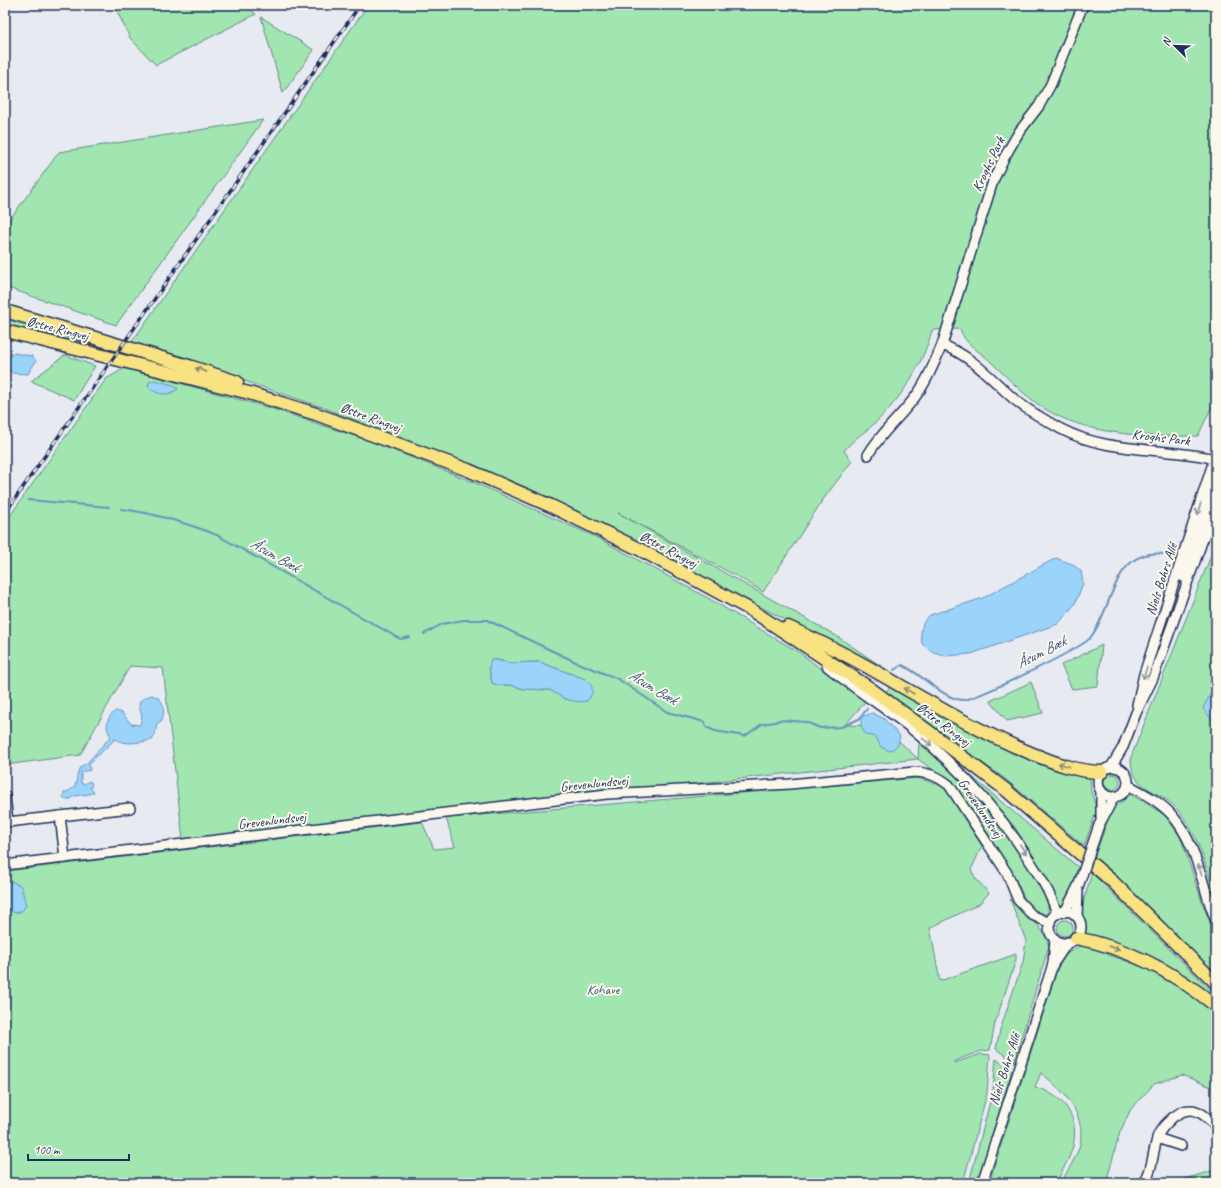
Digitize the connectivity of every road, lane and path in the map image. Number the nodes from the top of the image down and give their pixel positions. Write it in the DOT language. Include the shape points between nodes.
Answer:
graph roads {
  1 [pos="1083,5"];
  2 [pos="5,311"];
  3 [pos="5,331"];
  4 [pos="5,335"];
  5 [pos="43,339"];
  6 [pos="942,345"];
  7 [pos="316,414"];
  8 [pos="868,455"];
  9 [pos="1216,458"];
  10 [pos="1216,482"];
  11 [pos="1216,503"];
  12 [pos="751,610"];
  13 [pos="809,649"];
  14 [pos="1153,678"];
  15 [pos="1136,713"];
  16 [pos="1123,747"];
  17 [pos="1107,770"];
  18 [pos="1124,772"];
  19 [pos="1128,785"];
  20 [pos="1101,791"];
  21 [pos="5,796"];
  22 [pos="1114,797"];
  23 [pos="130,808"];
  24 [pos="60,816"];
  25 [pos="1100,821"];
  26 [pos="65,858"];
  27 [pos="5,866"];
  28 [pos="1079,886"];
  29 [pos="1061,913"];
  30 [pos="1077,917"];
  31 [pos="1216,921"];
  32 [pos="1050,923"];
  33 [pos="1055,939"];
  34 [pos="1072,940"];
  35 [pos="1053,964"];
  36 [pos="1216,983"];
  37 [pos="1216,1006"];
  38 [pos="1216,1127"];
  39 [pos="1157,1138"];
  40 [pos="1181,1146"];
  41 [pos="982,1183"];
  42 [pos="1144,1183"];
  1 -- 6 [label="street, Kroghs Park" via="1051,84 1039,106 1019,132 993,181"];
  7 -- 2 [label="main road, one-way" via="192,366"];
  3 -- 5 [label="main road, Østre Ringvej"];
  4 -- 5 [label="main road"];
  5 -- 7 [label="main road, Østre Ringvej" via="249,392"];
  6 -- 8 [label="street, Kroghs Park" via="922,387"];
  6 -- 9 [label="street, Kroghs Park" via="960,352 986,372 1015,400 1062,430 1097,442"];
  7 -- 12 [label="main road, Østre Ringvej" via="468,470 551,506 639,549"];
  9 -- 15 [label="street, Niels Bohrs Allé, one-way" via="1144,674"];
  10 -- 14 [label="street" via="1155,663"];
  11 -- 14 [label="street, Niels Bohrs Allé"];
  12 -- 13 [label="main road, Østre Ringvej"];
  17 -- 12 [label="main road, one-way" via="1085,772 1005,742 950,715 827,645"];
  13 -- 29 [label="street, one-way" via="829,668 941,754 977,789 1009,828"];
  13 -- 36 [label="main road, Østre Ringvej" via="871,689 1006,790 1113,882"];
  14 -- 15 [label="street, Niels Bohrs Allé"];
  15 -- 16 [label="street, Niels Bohrs Allé"];
  16 -- 17 [label="street, Niels Bohrs Allé"];
  16 -- 18 [label="street, Niels Bohrs Allé"];
  17 -- 18 [label="street"];
  17 -- 20 [label="street" via="1098,781"];
  18 -- 19 [label="street"];
  19 -- 22 [label="street" via="1123,793"];
  31 -- 19 [label="street, one-way" via="1194,852 1183,829 1170,813 1150,797"];
  20 -- 22 [label="street" via="1107,796"];
  20 -- 25 [label="street"];
  21 -- 24 [label="street" via="8,822"];
  22 -- 25 [label="street"];
  23 -- 24 [label="street"];
  24 -- 26 [label="street"];
  25 -- 28 [label="street, bridge"];
  26 -- 27 [label="street, Grevenlundsvej"];
  26 -- 32 [label="street, Grevenlundsvej" via="607,794 790,784 915,772 930,773 950,785 1007,873 1018,900 1032,915"];
  28 -- 29 [label="street"];
  28 -- 30 [label="street"];
  29 -- 30 [label="street"];
  29 -- 32 [label="street"];
  30 -- 34 [label="street" via="1081,928"];
  32 -- 33 [label="street" via="1050,932"];
  33 -- 34 [label="street" via="1061,942"];
  33 -- 35 [label="street, Niels Bohrs Allé"];
  34 -- 35 [label="street, Niels Bohrs Allé"];
  34 -- 37 [label="main road, one-way" via="1094,941 1130,954 1164,970"];
  35 -- 41 [label="street, Niels Bohrs Allé"];
  38 -- 39 [label="street" via="1205,1114 1185,1110 1173,1116"];
  39 -- 40 [label="street"];
  39 -- 42 [label="street" via="1153,1165"];
}
